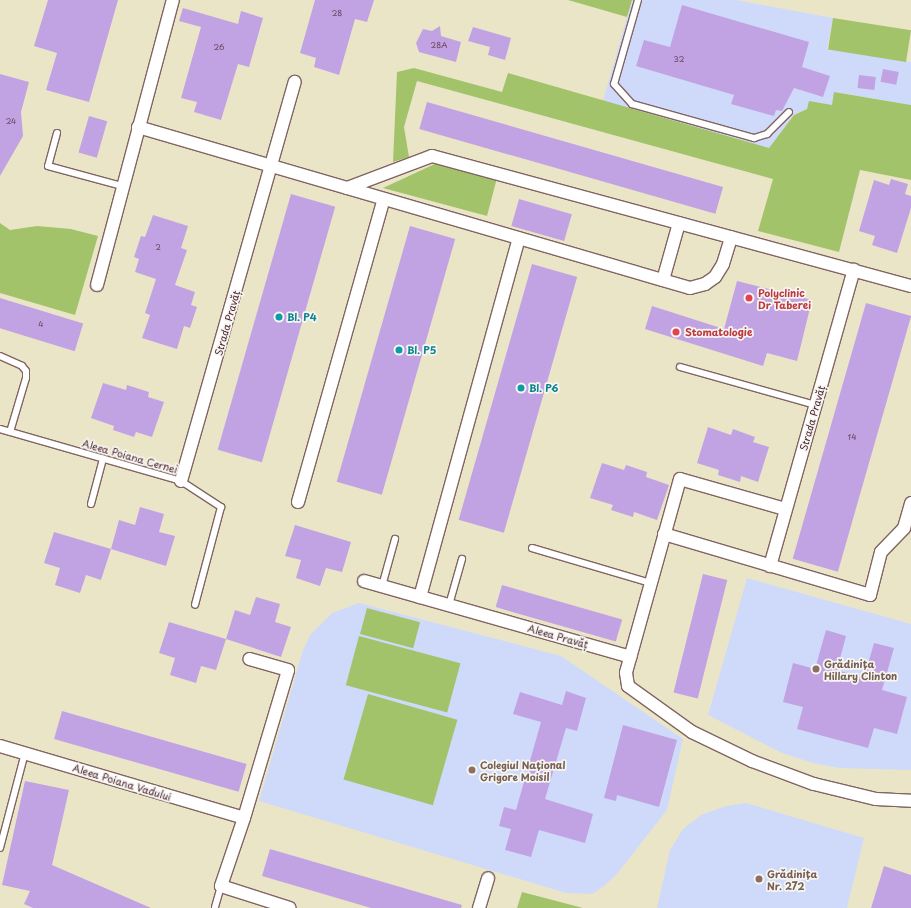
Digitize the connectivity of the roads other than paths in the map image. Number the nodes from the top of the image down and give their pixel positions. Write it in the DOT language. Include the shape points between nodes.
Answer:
graph roads {
  1 [pos="172,0"];
  2 [pos="638,0"];
  3 [pos="295,82"];
  4 [pos="789,112"];
  5 [pos="138,126"];
  6 [pos="56,133"];
  7 [pos="271,165"];
  8 [pos="122,186"];
  9 [pos="347,188"];
  10 [pos="384,199"];
  11 [pos="679,223"];
  12 [pos="731,237"];
  13 [pos="519,238"];
  14 [pos="854,270"];
  15 [pos="663,280"];
  16 [pos="97,285"];
  17 [pos="911,286"];
  18 [pos="0,356"];
  19 [pos="680,367"];
  20 [pos="815,405"];
  21 [pos="0,429"];
  22 [pos="10,432"];
  23 [pos="104,459"];
  24 [pos="181,481"];
  25 [pos="298,502"];
  26 [pos="91,504"];
  27 [pos="911,504"];
  28 [pos="785,509"];
  29 [pos="664,534"];
  30 [pos="395,539"];
  31 [pos="532,548"];
  32 [pos="462,559"];
  33 [pos="770,566"];
  34 [pos="364,581"];
  35 [pos="651,583"];
  36 [pos="382,586"];
  37 [pos="420,597"];
  38 [pos="195,605"];
  39 [pos="449,605"];
  40 [pos="630,657"];
  41 [pos="250,659"];
  42 [pos="0,746"];
  43 [pos="25,753"];
  44 [pos="911,801"];
  45 [pos="244,818"];
  46 [pos="0,848"];
  47 [pos="488,878"];
  48 [pos="221,886"];
  49 [pos="215,907"];
  50 [pos="290,908"];
  51 [pos="479,908"];
  1 -- 5 [label="street"];
  2 -- 4 [label="lane" via="614,84 632,104 754,138 767,134"];
  3 -- 7 [label="street, Strada Pravăț"];
  5 -- 7 [label="street"];
  5 -- 8 [label="street"];
  6 -- 8 [label="lane" via="48,166"];
  7 -- 9 [label="street"];
  7 -- 24 [label="street, Strada Pravăț"];
  8 -- 16 [label="street" via="121,202"];
  9 -- 10 [label="street"];
  9 -- 11 [label="street" via="432,156"];
  10 -- 13 [label="street"];
  10 -- 25 [label="street"];
  11 -- 12 [label="street"];
  11 -- 15 [label="street"];
  12 -- 14 [label="street"];
  12 -- 15 [label="street" via="723,264 715,277 705,284 690,288"];
  13 -- 15 [label="street"];
  13 -- 37 [label="street"];
  14 -- 17 [label="street"];
  14 -- 20 [label="street, Strada Pravăț"];
  18 -- 22 [label="lane" via="22,366 26,372"];
  19 -- 20 [label="lane"];
  20 -- 28 [label="street, Strada Pravăț"];
  21 -- 22 [label="lane, Aleea Poiana Cernei"];
  22 -- 23 [label="lane, Aleea Poiana Cernei"];
  23 -- 24 [label="lane, Aleea Poiana Cernei"];
  23 -- 26 [label="lane"];
  24 -- 38 [label="lane, Aleea Poiana Cernei" via="221,508"];
  27 -- 33 [label="street" via="904,528 881,552 870,595"];
  28 -- 29 [label="street" via="680,479"];
  28 -- 33 [label="street, Strada Pravăț"];
  29 -- 33 [label="street"];
  29 -- 35 [label="street"];
  30 -- 36 [label="lane"];
  31 -- 35 [label="lane"];
  32 -- 39 [label="lane"];
  34 -- 36 [label="street, Aleea Pravăț"];
  35 -- 40 [label="street"];
  36 -- 37 [label="street, Aleea Pravăț"];
  37 -- 39 [label="street, Aleea Pravăț"];
  39 -- 40 [label="street, Aleea Pravăț"];
  40 -- 44 [label="street" via="626,673 628,686 635,694 703,738 752,761 814,784 876,798"];
  41 -- 45 [label="street" via="288,670"];
  42 -- 43 [label="street, Aleea Poiana Vadului"];
  43 -- 45 [label="street, Aleea Poiana Vadului"];
  43 -- 46 [label="lane"];
  45 -- 48 [label="street"];
  47 -- 51 [label="street"];
  48 -- 49 [label="lane"];
  48 -- 50 [label="street"];
}
